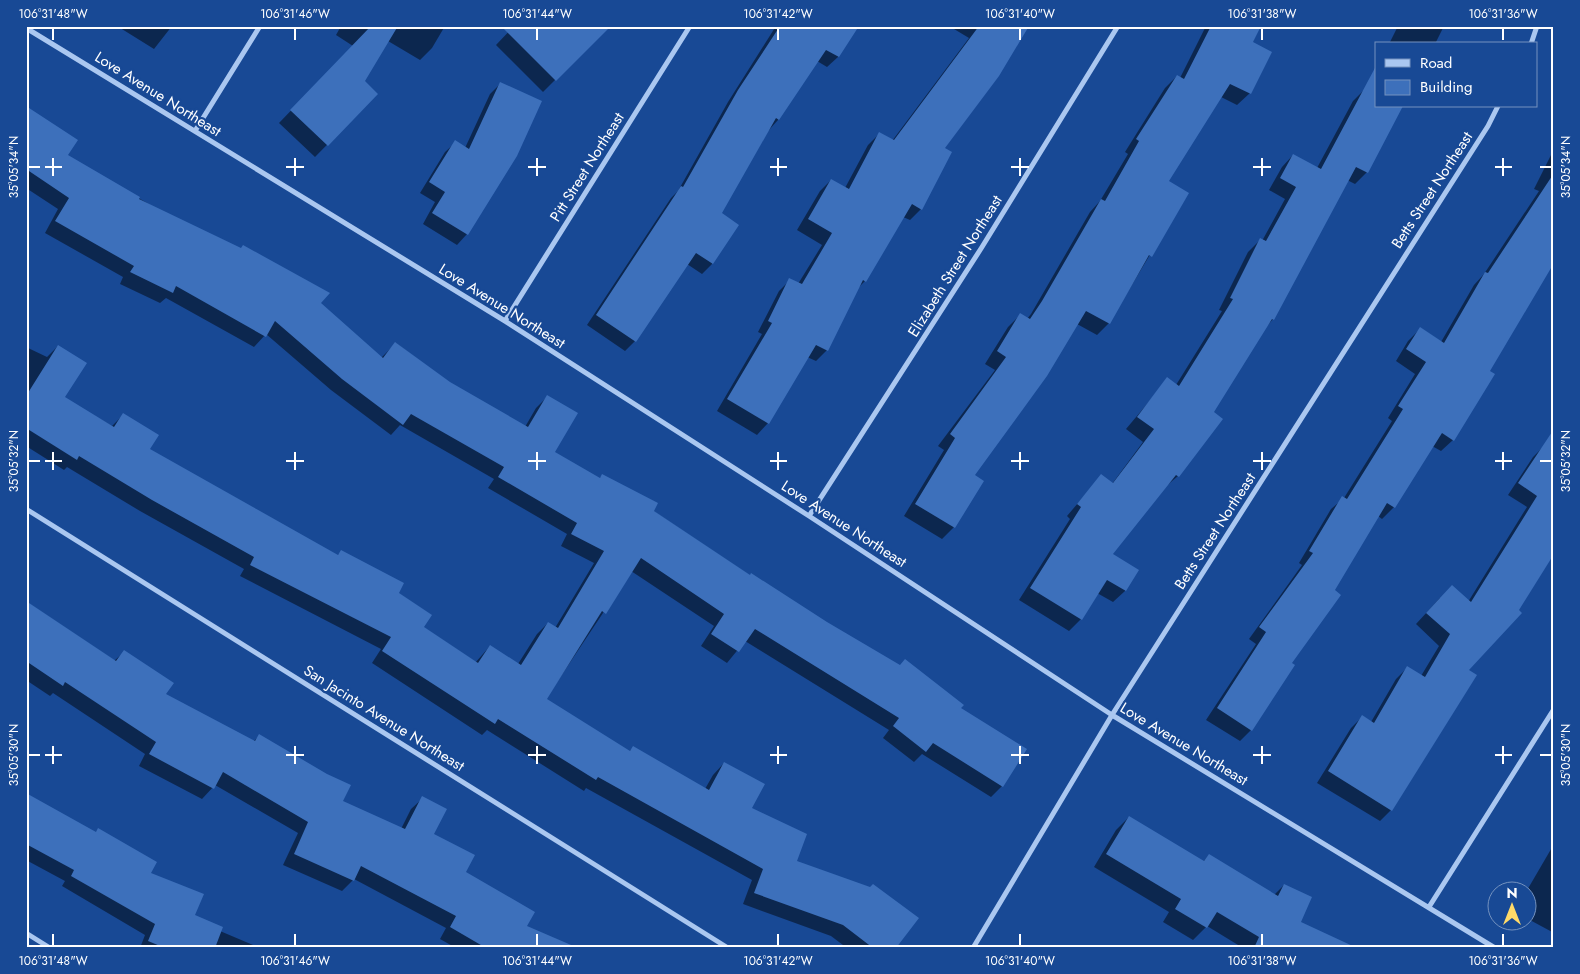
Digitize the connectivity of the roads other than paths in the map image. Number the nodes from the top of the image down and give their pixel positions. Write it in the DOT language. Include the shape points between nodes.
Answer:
graph roads {
  1 [pos="260,26"];
  2 [pos="690,26"];
  3 [pos="1118,26"];
  4 [pos="1537,26"];
  5 [pos="26,28"];
  6 [pos="1532,42"];
  7 [pos="1497,108"];
  8 [pos="195,132"];
  9 [pos="505,322"];
  10 [pos="26,509"];
  11 [pos="810,516"];
  12 [pos="1554,709"];
  13 [pos="1112,715"];
  14 [pos="1429,907"];
  15 [pos="26,933"];
  16 [pos="50,948"];
  17 [pos="728,948"];
  18 [pos="973,948"];
  19 [pos="1495,948"];
  1 -- 8 [label="street"];
  2 -- 9 [label="street, Pitt Street Northeast"];
  3 -- 11 [label="street, Elizabeth Street Northeast" via="987,240"];
  4 -- 6 [label="street"];
  5 -- 8 [label="street, Love Avenue Northeast"];
  7 -- 13 [label="street, Betts Street Northeast"];
  8 -- 9 [label="street, Love Avenue Northeast"];
  9 -- 11 [label="street, Love Avenue Northeast"];
  10 -- 17 [label="street, San Jacinto Avenue Northeast"];
  11 -- 13 [label="street, Love Avenue Northeast"];
  12 -- 14 [label="street"];
  13 -- 14 [label="street, Love Avenue Northeast"];
  13 -- 18 [label="street, Betts Street Northeast"];
  14 -- 19 [label="street, Love Avenue Northeast"];
  15 -- 16 [label="street"];
}
